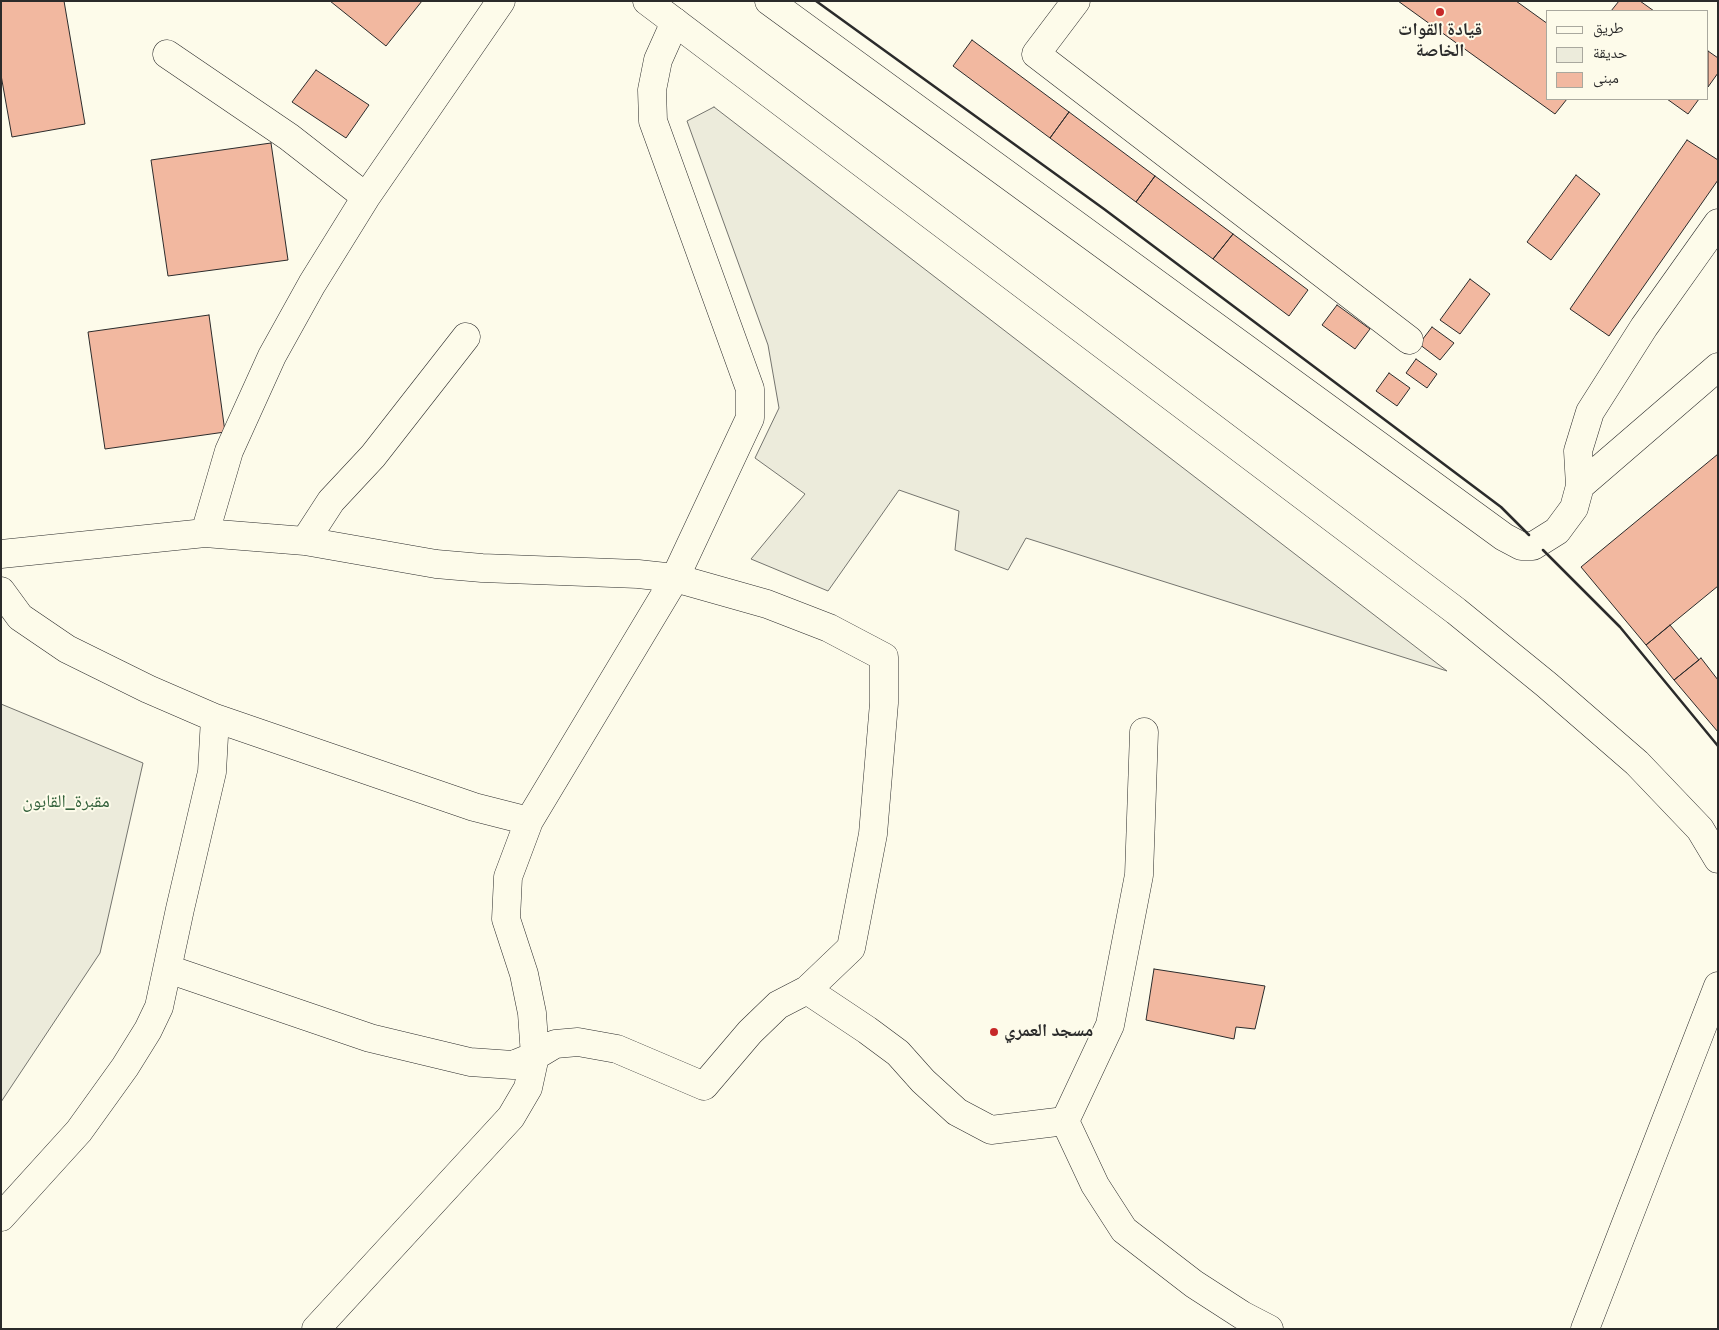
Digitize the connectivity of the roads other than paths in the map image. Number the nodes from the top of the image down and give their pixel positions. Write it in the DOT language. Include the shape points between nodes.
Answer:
graph roads {
  1 [pos="501,1"];
  2 [pos="646,1"];
  3 [pos="769,1"];
  4 [pos="1076,1"];
  5 [pos="675,22"];
  6 [pos="167,54"];
  7 [pos="366,197"];
  8 [pos="1718,223"];
  9 [pos="466,337"];
  10 [pos="1409,340"];
  11 [pos="1718,367"];
  12 [pos="1580,486"];
  13 [pos="204,533"];
  14 [pos="305,541"];
  15 [pos="1,554"];
  16 [pos="675,578"];
  17 [pos="1,591"];
  18 [pos="215,718"];
  19 [pos="1144,732"];
  20 [pos="529,821"];
  21 [pos="1718,858"];
  22 [pos="168,969"];
  23 [pos="1718,986"];
  24 [pos="807,990"];
  25 [pos="535,1056"];
  26 [pos="1065,1121"];
  27 [pos="1,1217"];
  28 [pos="316,1329"];
  29 [pos="1269,1329"];
  30 [pos="1585,1329"];
  1 -- 7 [label="street"];
  2 -- 5 [label="street"];
  3 -- 12 [label="street" via="1504,537 1521,546 1533,546 1557,531 1574,508"];
  4 -- 10 [label="street" via="1036,54"];
  5 -- 16 [label="street" via="658,60 652,90 654,121 750,390 750,418"];
  5 -- 21 [label="street" via="1456,611 1637,763 1700,829"];
  6 -- 7 [label="street" via="289,137"];
  7 -- 13 [label="street" via="272,356 229,451"];
  8 -- 12 [label="street" via="1644,327 1590,412 1578,451"];
  9 -- 14 [label="street" via="373,456 331,501"];
  11 -- 12 [label="street"];
  13 -- 14 [label="street"];
  13 -- 15 [label="street"];
  14 -- 16 [label="street" via="436,564"];
  16 -- 20 [label="street"];
  16 -- 24 [label="street" via="767,604 829,628 884,657 884,703 873,834 851,948"];
  17 -- 18 [label="street" via="20,617 76,654"];
  18 -- 20 [label="street" via="474,807"];
  18 -- 22 [label="street" via="212,772"];
  19 -- 26 [label="street" via="1139,876 1110,1025"];
  20 -- 25 [label="street" via="508,877 506,919 524,974 532,1013"];
  22 -- 25 [label="street" via="370,1038 470,1062 513,1065"];
  22 -- 27 [label="street" via="159,1007 125,1067 79,1131"];
  23 -- 30 [label="street"];
  24 -- 25 [label="street" via="778,1005 704,1086 617,1050 578,1042 555,1044"];
  24 -- 26 [label="street" via="898,1054 957,1112 992,1130"];
  25 -- 28 [label="street" via="528,1088 511,1116"];
  26 -- 29 [label="street" via="1095,1185 1124,1230 1194,1284"];
}
